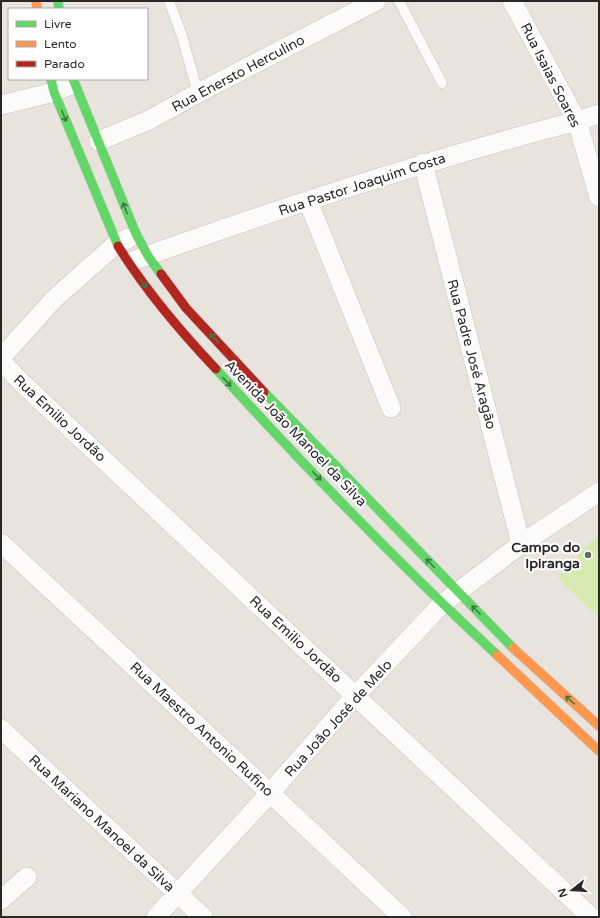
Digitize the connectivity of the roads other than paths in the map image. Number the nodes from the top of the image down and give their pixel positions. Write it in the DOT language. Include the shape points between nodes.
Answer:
graph roads {
  1 [pos="169,1"];
  2 [pos="376,1"];
  3 [pos="399,1"];
  4 [pos="512,1"];
  5 [pos="74,81"];
  6 [pos="442,84"];
  7 [pos="53,85"];
  8 [pos="198,93"];
  9 [pos="1,105"];
  10 [pos="599,114"];
  11 [pos="577,121"];
  12 [pos="99,141"];
  13 [pos="423,163"];
  14 [pos="599,197"];
  15 [pos="308,201"];
  16 [pos="136,234"];
  17 [pos="116,244"];
  18 [pos="148,256"];
  19 [pos="128,263"];
  20 [pos="1,358"];
  21 [pos="1,362"];
  22 [pos="391,408"];
  23 [pos="599,492"];
  24 [pos="1,543"];
  25 [pos="521,544"];
  26 [pos="457,591"];
  27 [pos="442,604"];
  28 [pos="524,659"];
  29 [pos="515,672"];
  30 [pos="356,696"];
  31 [pos="599,726"];
  32 [pos="1,729"];
  33 [pos="599,751"];
  34 [pos="270,793"];
  35 [pos="27,877"];
  36 [pos="178,893"];
  37 [pos="1,900"];
  38 [pos="156,917"];
  39 [pos="203,917"];
  40 [pos="402,917"];
  41 [pos="591,917"];
  1 -- 8 [label="lane"];
  2 -- 8 [label="street, Rua Enersto Herculino"];
  3 -- 6 [label="lane"];
  4 -- 11 [label="street, Rua Isaias Soares"];
  5 -- 7 [label="street"];
  5 -- 12 [label="street, Avenida João Manoel da Silva"];
  7 -- 9 [label="street"];
  7 -- 17 [label="street, Avenida João Manoel da Silva, one-way"];
  8 -- 12 [label="street, Rua Enersto Herculino" via="149,120"];
  10 -- 11 [label="street, Rua Pastor Joaquim Costa"];
  11 -- 13 [label="street, Rua Pastor Joaquim Costa"];
  11 -- 14 [label="street, Rua Isaias Soares"];
  16 -- 12 [label="street, Avenida João Manoel da Silva, one-way"];
  13 -- 15 [label="street, Rua Pastor Joaquim Costa"];
  13 -- 25 [label="street, Rua Padre José Aragão"];
  15 -- 18 [label="street, Rua Pastor Joaquim Costa"];
  15 -- 22 [label="street"];
  16 -- 17 [label="street"];
  16 -- 18 [label="street, Avenida João Manoel da Silva"];
  17 -- 19 [label="street, Avenida João Manoel da Silva"];
  17 -- 20 [label="street" via="53,300"];
  18 -- 19 [label="street, Rua Pastor Joaquim Costa"];
  26 -- 18 [label="street, Avenida João Manoel da Silva, one-way" via="196,319"];
  19 -- 27 [label="street, Avenida João Manoel da Silva, one-way" via="195,346 275,434"];
  21 -- 30 [label="street, Rua Emilio Jordão"];
  23 -- 25 [label="street, Rua João José de Melo"];
  24 -- 34 [label="street, Rua Maestro Antonio Rufino"];
  25 -- 26 [label="street, Rua João José de Melo"];
  26 -- 27 [label="street, Rua João José de Melo"];
  28 -- 26 [label="street, Avenida João Manoel da Silva, one-way"];
  27 -- 29 [label="street, Avenida João Manoel da Silva"];
  27 -- 30 [label="street, Rua João José de Melo"];
  28 -- 29 [label="street"];
  31 -- 28 [label="street, Avenida João Manoel da Silva, one-way"];
  29 -- 33 [label="street, Avenida João Manoel da Silva"];
  30 -- 34 [label="street, Rua João José de Melo"];
  30 -- 41 [label="street, Rua Emilio Jordão"];
  32 -- 36 [label="street, Rua Mariano Manoel da Silva"];
  34 -- 36 [label="street, Rua João José de Melo"];
  34 -- 40 [label="street, Rua Maestro Antonio Rufino"];
  35 -- 37 [label="street"];
  36 -- 38 [label="street, Rua João José de Melo"];
  36 -- 39 [label="street, Rua Mariano Manoel da Silva"];
}
